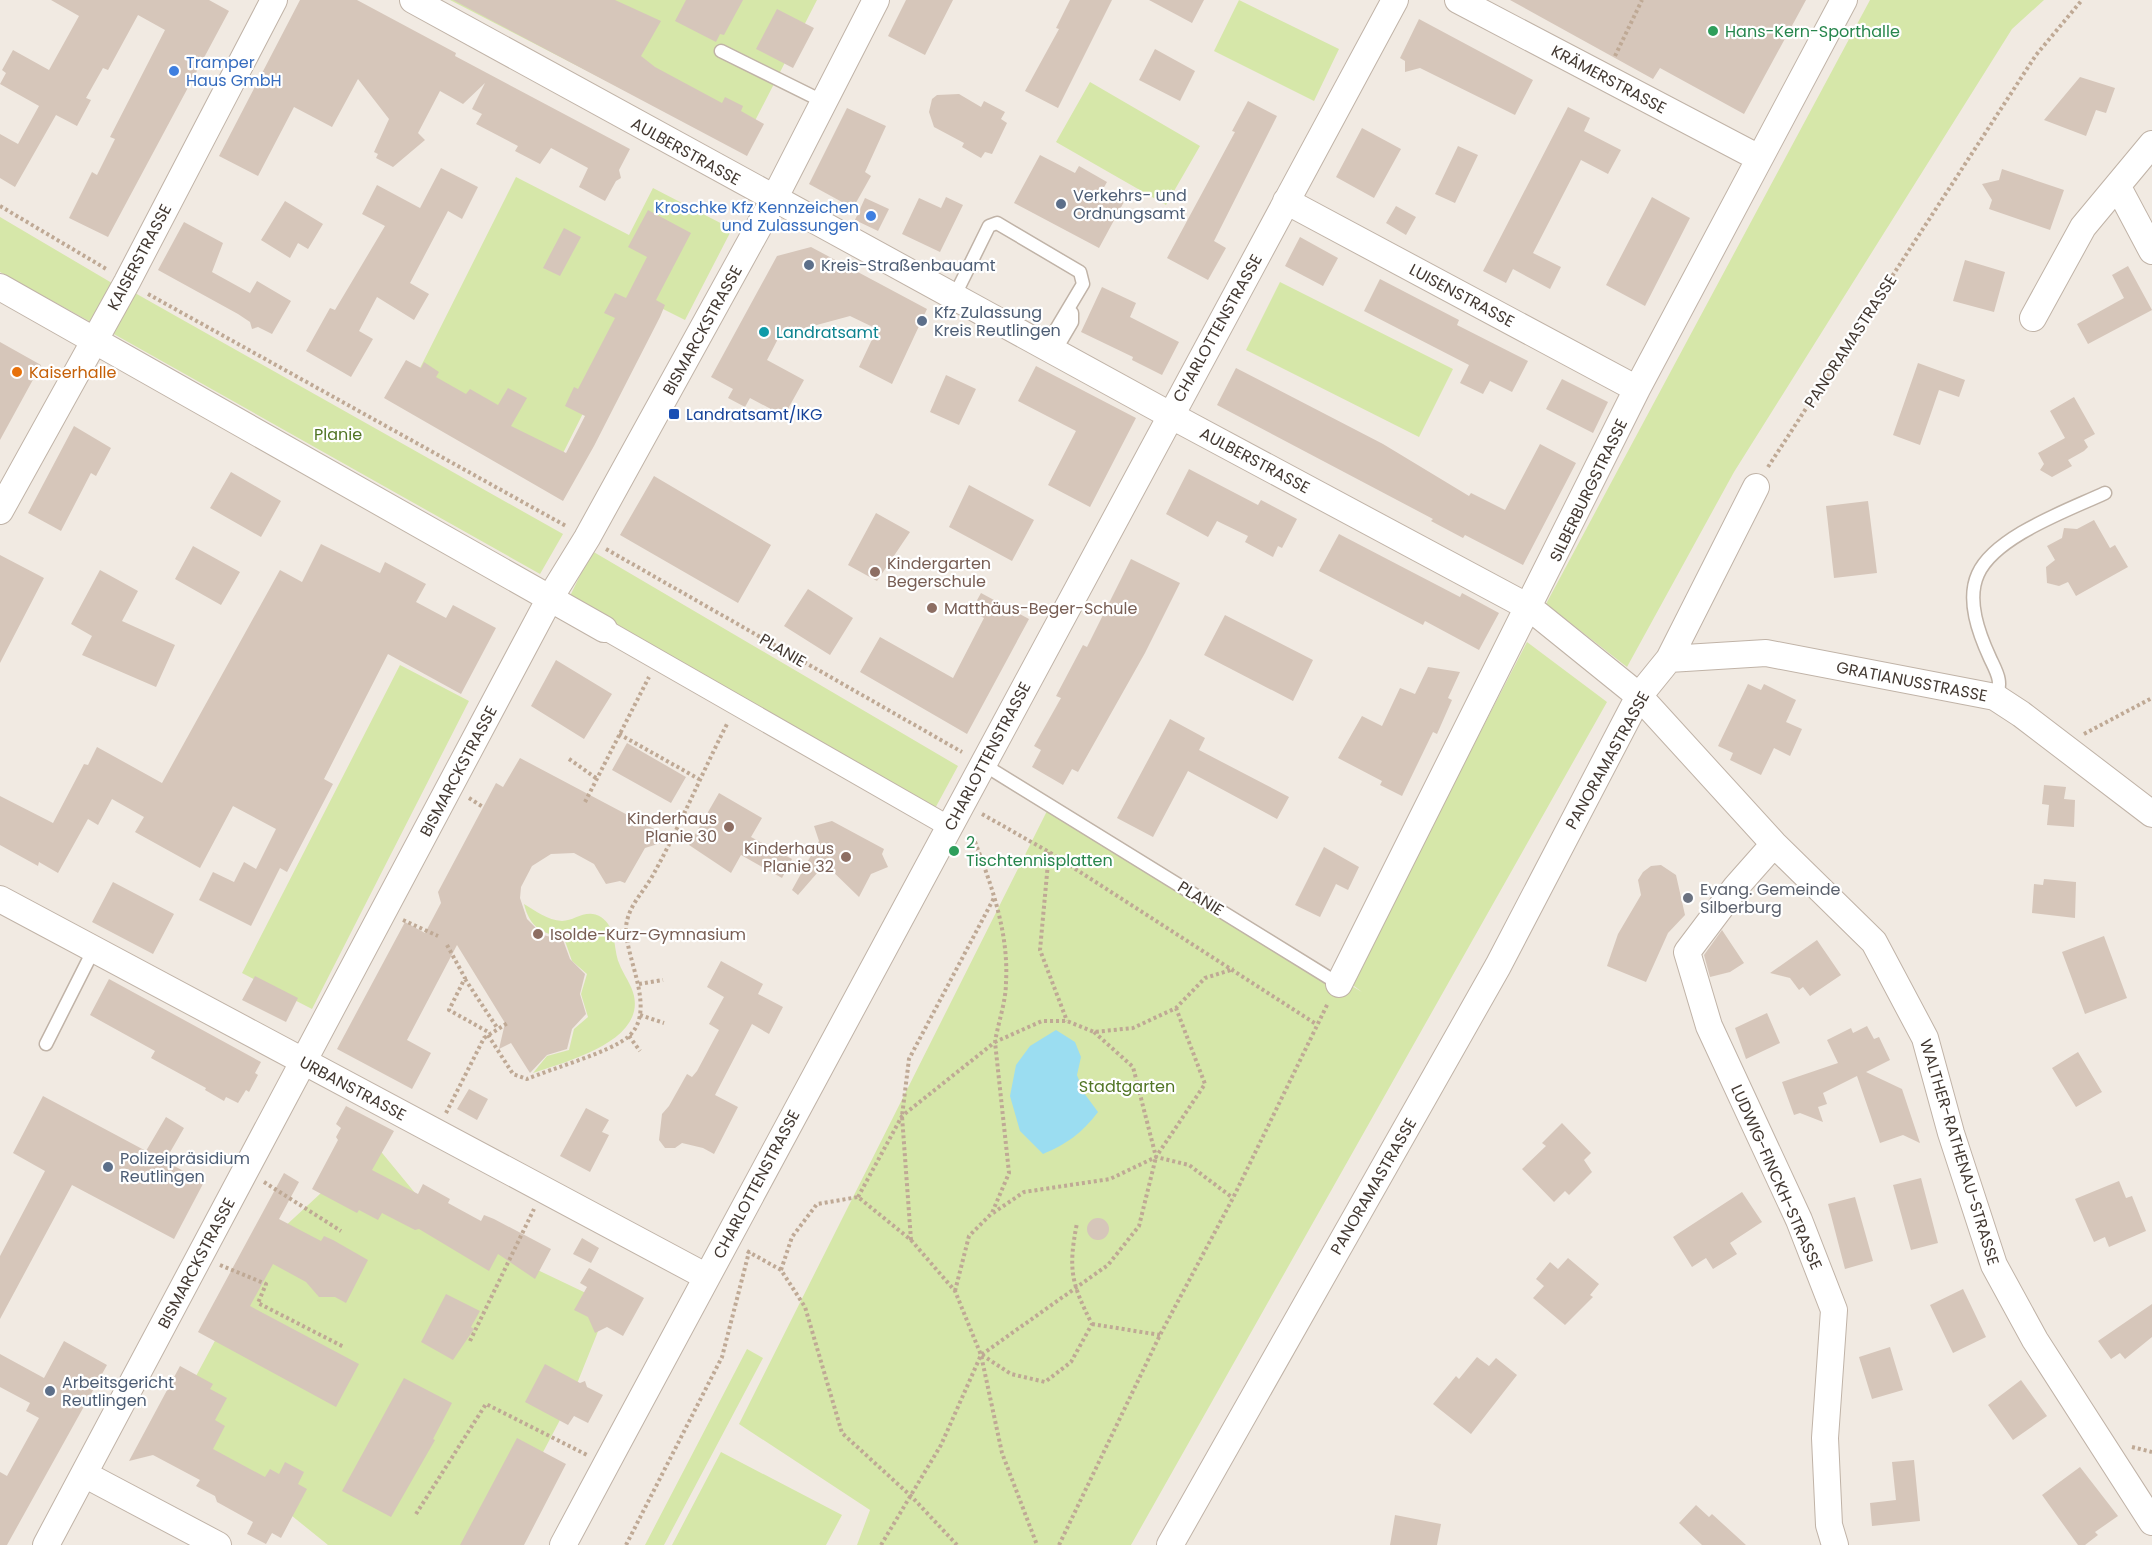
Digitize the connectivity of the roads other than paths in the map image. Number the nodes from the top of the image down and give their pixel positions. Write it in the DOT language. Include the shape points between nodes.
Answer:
graph roads {
  1 [pos="274,0"];
  2 [pos="413,0"];
  3 [pos="876,0"];
  4 [pos="1395,0"];
  5 [pos="1458,0"];
  6 [pos="1844,0"];
  7 [pos="720,51"];
  8 [pos="824,102"];
  9 [pos="2152,144"];
  10 [pos="1759,158"];
  11 [pos="2118,187"];
  12 [pos="774,199"];
  13 [pos="1286,201"];
  14 [pos="2152,251"];
  15 [pos="0,287"];
  16 [pos="954,297"];
  17 [pos="2033,318"];
  18 [pos="94,341"];
  19 [pos="1050,349"];
  20 [pos="1637,389"];
  21 [pos="1170,415"];
  22 [pos="1756,486"];
  23 [pos="2105,494"];
  24 [pos="0,512"];
  25 [pos="550,598"];
  26 [pos="1530,608"];
  27 [pos="604,629"];
  28 [pos="1669,659"];
  29 [pos="1639,696"];
  30 [pos="1995,697"];
  31 [pos="981,763"];
  32 [pos="2152,814"];
  33 [pos="948,826"];
  34 [pos="1774,844"];
  35 [pos="0,899"];
  36 [pos="94,949"];
  37 [pos="1339,984"];
  38 [pos="46,1044"];
  39 [pos="303,1061"];
  40 [pos="707,1276"];
  41 [pos="84,1474"];
  42 [pos="2152,1522"];
  43 [pos="46,1545"];
  44 [pos="218,1545"];
  45 [pos="563,1545"];
  46 [pos="1170,1545"];
  47 [pos="1835,1545"];
  1 -- 18 [label="street, KAISERSTRASSE"];
  2 -- 12 [label="street, AULBERSTRASSE"];
  3 -- 8 [label="street, BISMARCKSTRASSE"];
  4 -- 13 [label="street, CHARLOTTENSTRASSE"];
  5 -- 10 [label="street, KRÄMERSTRASSE"];
  6 -- 10 [label="street, SILBERBURGSTRASSE"];
  7 -- 8 [label="lane"];
  8 -- 12 [label="street, BISMARCKSTRASSE"];
  9 -- 11 [label="street"];
  10 -- 20 [label="street, SILBERBURGSTRASSE"];
  11 -- 14 [label="street"];
  11 -- 17 [label="street" via="2083,227"];
  12 -- 16 [label="street, AULBERSTRASSE"];
  12 -- 25 [label="street, BISMARCKSTRASSE"];
  13 -- 20 [label="street, LUISENSTRASSE"];
  13 -- 21 [label="street, CHARLOTTENSTRASSE"];
  15 -- 18 [label="street"];
  16 -- 19 [label="street, AULBERSTRASSE"];
  16 -- 19 [label="lane" via="989,226 997,223 1080,272 1083,284"];
  18 -- 24 [label="street, KAISERSTRASSE"];
  18 -- 25 [label="street"];
  19 -- 21 [label="street, AULBERSTRASSE"];
  20 -- 26 [label="street, SILBERBURGSTRASSE"];
  21 -- 26 [label="street, AULBERSTRASSE"];
  21 -- 31 [label="street, CHARLOTTENSTRASSE"];
  22 -- 28 [label="street, PANORAMASTRASSE"];
  23 -- 30 [label="lane" via="2010,541 1988,559 1977,575 1973,598 1980,636 1999,679 2000,690"];
  25 -- 27 [label="street"];
  25 -- 39 [label="street, BISMARCKSTRASSE"];
  26 -- 29 [label="street, WALTHER-RATHENAU-STRASSE"];
  26 -- 37 [label="street, SILBERBURGSTRASSE"];
  27 -- 33 [label="street"];
  28 -- 29 [label="street, PANORAMASTRASSE"];
  28 -- 30 [label="street, GRATIANUSSTRASSE" via="1766,653"];
  29 -- 34 [label="street, WALTHER-RATHENAU-STRASSE"];
  29 -- 46 [label="street, PANORAMASTRASSE" via="1498,966"];
  30 -- 32 [label="street, GRATIANUSSTRASSE"];
  31 -- 33 [label="street, CHARLOTTENSTRASSE"];
  31 -- 37 [label="lane, PLANIE"];
  33 -- 40 [label="street, CHARLOTTENSTRASSE"];
  34 -- 42 [label="street, WALTHER-RATHENAU-STRASSE" via="1874,942 1926,1038 1951,1133 1994,1265 2035,1340"];
  34 -- 47 [label="street, LUDWIG-FINCKH-STRASSE" via="1736,886 1687,952 1709,1026 1798,1220 1834,1310 1825,1438 1829,1525"];
  35 -- 36 [label="street, URBANSTRASSE"];
  36 -- 38 [label="lane"];
  36 -- 39 [label="street, URBANSTRASSE"];
  39 -- 40 [label="street, URBANSTRASSE"];
  39 -- 41 [label="street, BISMARCKSTRASSE"];
  40 -- 45 [label="street, CHARLOTTENSTRASSE"];
  41 -- 43 [label="street, BISMARCKSTRASSE"];
  41 -- 44 [label="street"];
}
